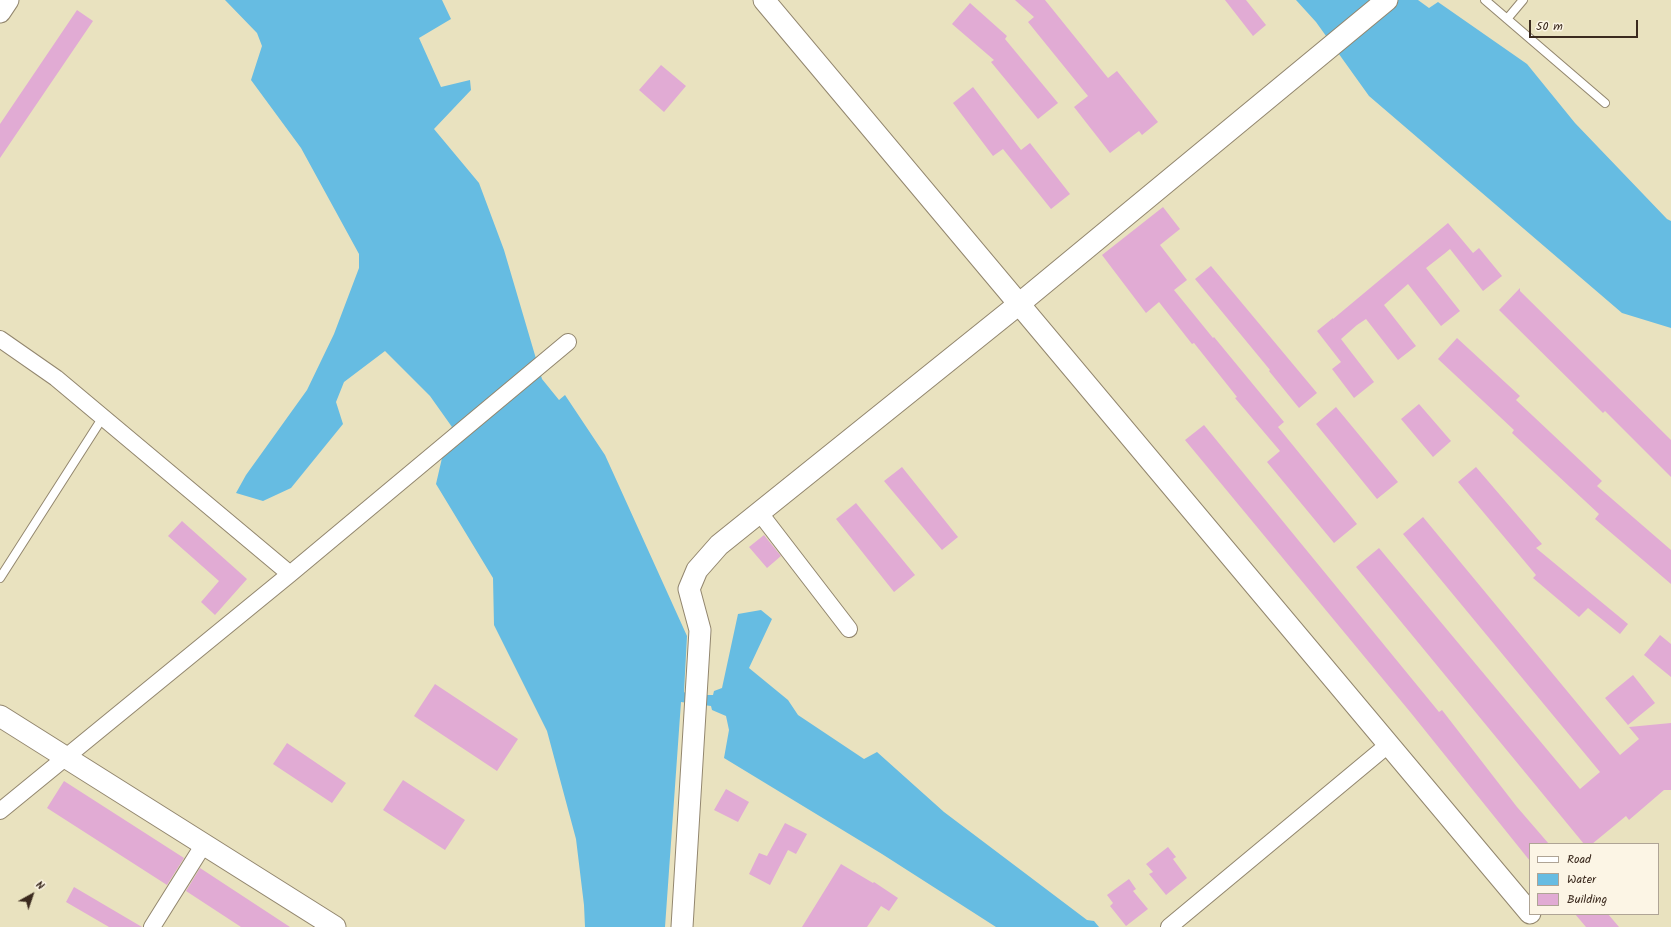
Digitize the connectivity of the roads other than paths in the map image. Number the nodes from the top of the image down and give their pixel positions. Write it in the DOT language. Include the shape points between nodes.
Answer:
graph roads {
  1 [pos="8,0"];
  2 [pos="1387,0"];
  3 [pos="1485,0"];
  4 [pos="1523,0"];
  5 [pos="768,2"];
  6 [pos="0,12"];
  7 [pos="1507,19"];
  8 [pos="1605,103"];
  9 [pos="1019,304"];
  10 [pos="0,338"];
  11 [pos="568,342"];
  12 [pos="103,417"];
  13 [pos="759,512"];
  14 [pos="290,574"];
  15 [pos="0,578"];
  16 [pos="849,629"];
  17 [pos="0,716"];
  18 [pos="1389,744"];
  19 [pos="66,758"];
  20 [pos="0,811"];
  21 [pos="204,844"];
  22 [pos="1529,911"];
  23 [pos="1533,915"];
  24 [pos="152,927"];
  25 [pos="335,927"];
  26 [pos="682,927"];
  27 [pos="1169,927"];
  28 [pos="1542,927"];
  1 -- 6 [label="street"];
  2 -- 9 [label="street"];
  3 -- 7 [label="lane"];
  4 -- 7 [label="lane"];
  5 -- 9 [label="street"];
  7 -- 8 [label="lane"];
  9 -- 13 [label="street"];
  9 -- 18 [label="street"];
  10 -- 12 [label="street" via="56,378"];
  11 -- 14 [label="street"];
  12 -- 14 [label="street"];
  12 -- 15 [label="lane"];
  13 -- 16 [label="street"];
  13 -- 26 [label="street" via="719,545 697,570 689,589 700,630"];
  14 -- 19 [label="street"];
  17 -- 19 [label="street"];
  18 -- 22 [label="street"];
  18 -- 27 [label="street"];
  19 -- 20 [label="street"];
  19 -- 21 [label="street"];
  21 -- 24 [label="street"];
  21 -- 25 [label="street"];
  23 -- 28 [label="street"];
}
